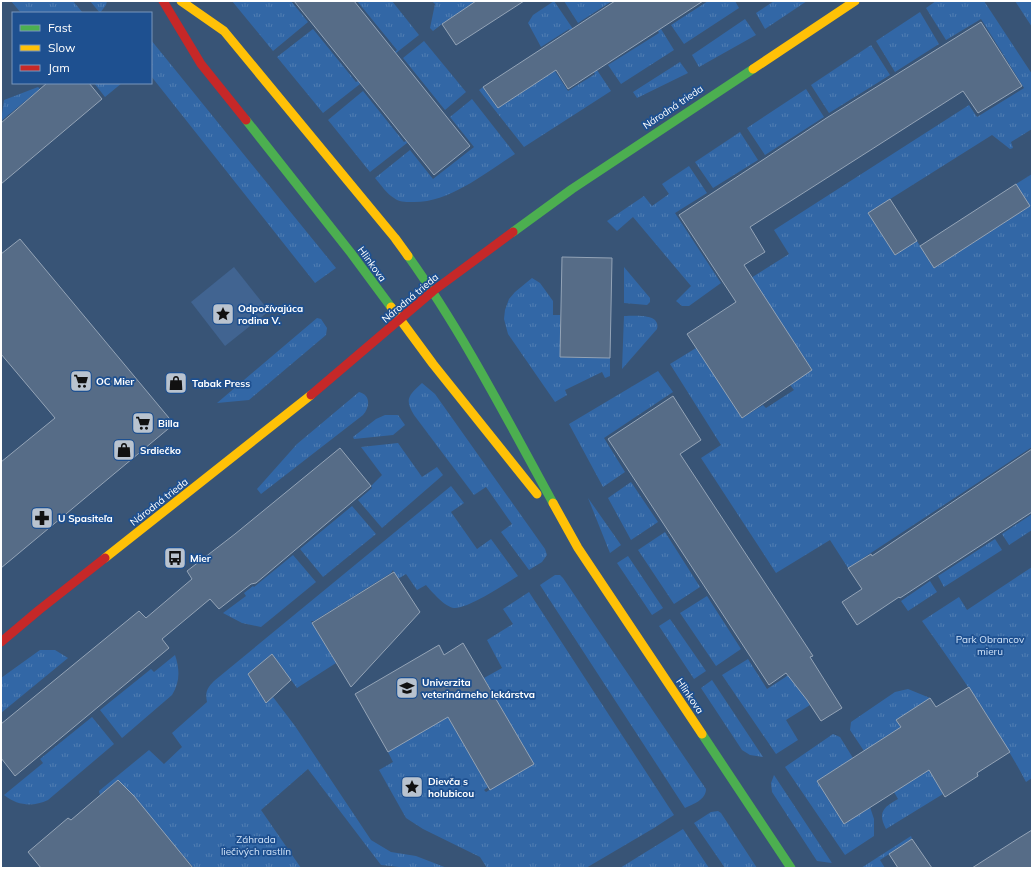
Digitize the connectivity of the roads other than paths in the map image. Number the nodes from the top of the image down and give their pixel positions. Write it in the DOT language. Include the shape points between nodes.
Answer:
graph roads {
  1 [pos="163,1"];
  2 [pos="181,1"];
  3 [pos="855,1"];
  4 [pos="433,291"];
  5 [pos="400,320"];
  6 [pos="570,536"];
  7 [pos="1,642"];
  8 [pos="791,868"];
  1 -- 5 [label="main road, Hlinkova" via="201,64 351,253"];
  2 -- 4 [label="main road, Hlinkova" via="224,31 395,238"];
  3 -- 4 [label="main road, Národná trieda" via="572,189"];
  4 -- 5 [label="main road, Národná trieda"];
  4 -- 6 [label="main road, Hlinkova" via="519,439"];
  5 -- 6 [label="main road, Hlinkova"];
  5 -- 7 [label="main road, Národná trieda" via="233,458"];
  6 -- 8 [label="main road, Hlinkova"];
}
